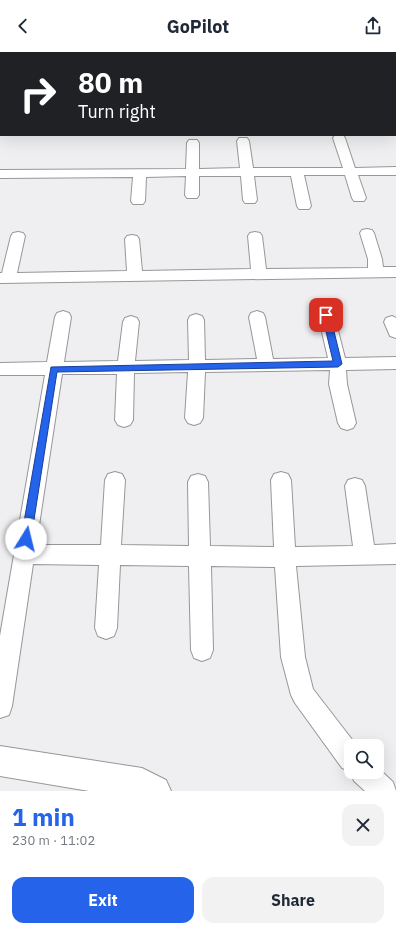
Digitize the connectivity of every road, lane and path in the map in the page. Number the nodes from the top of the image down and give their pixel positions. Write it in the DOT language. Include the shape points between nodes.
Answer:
graph roads {
  1 [pos="339,138"];
  2 [pos="243,141"];
  3 [pos="193,143"];
  4 [pos="396,171"];
  5 [pos="140,172"];
  6 [pos="193,172"];
  7 [pos="248,172"];
  8 [pos="296,172"];
  9 [pos="351,172"];
  10 [pos="0,174"];
  11 [pos="192,195"];
  12 [pos="360,198"];
  13 [pos="250,200"];
  14 [pos="138,201"];
  15 [pos="304,206"];
  16 [pos="367,233"];
  17 [pos="18,236"];
  18 [pos="255,236"];
  19 [pos="132,239"];
  20 [pos="396,272"];
  21 [pos="376,273"];
  22 [pos="259,274"];
  23 [pos="134,276"];
  24 [pos="4,278"];
  25 [pos="326,315"];
  26 [pos="63,317"];
  27 [pos="257,317"];
  28 [pos="196,320"];
  29 [pos="131,322"];
  30 [pos="396,363"];
  31 [pos="338,364"];
  32 [pos="266,365"];
  33 [pos="197,367"];
  34 [pos="126,368"];
  35 [pos="0,369"];
  36 [pos="54,369"];
  37 [pos="194,418"];
  38 [pos="124,420"];
  39 [pos="347,423"];
  40 [pos="115,480"];
  41 [pos="281,480"];
  42 [pos="198,482"];
  43 [pos="355,486"];
  44 [pos="24,554"];
  45 [pos="396,554"];
  46 [pos="110,555"];
  47 [pos="365,555"];
  48 [pos="201,556"];
  49 [pos="285,557"];
  50 [pos="106,628"];
  51 [pos="202,650"];
  52 [pos="0,706"];
  53 [pos="344,750"];
  54 [pos="0,761"];
  55 [pos="371,779"];
  56 [pos="155,791"];
  57 [pos="384,791"];
  1 -- 9 [label="street"];
  2 -- 7 [label="street"];
  3 -- 6 [label="street"];
  4 -- 9 [label="street"];
  5 -- 6 [label="street"];
  5 -- 10 [label="street"];
  5 -- 14 [label="street"];
  6 -- 7 [label="street"];
  6 -- 11 [label="street"];
  7 -- 8 [label="street"];
  7 -- 13 [label="street"];
  8 -- 9 [label="street"];
  8 -- 15 [label="street"];
  9 -- 12 [label="street"];
  16 -- 21 [label="street" via="375,259"];
  17 -- 24 [label="street"];
  18 -- 22 [label="street"];
  19 -- 23 [label="street"];
  20 -- 21 [label="street"];
  21 -- 22 [label="street"];
  22 -- 23 [label="street"];
  23 -- 24 [label="street"];
  25 -- 31 [label="street"];
  26 -- 36 [label="street"];
  27 -- 32 [label="street"];
  28 -- 33 [label="street"];
  29 -- 34 [label="street"];
  30 -- 31 [label="street"];
  31 -- 32 [label="street"];
  31 -- 39 [label="street" via="338,384"];
  32 -- 33 [label="street"];
  33 -- 34 [label="street"];
  33 -- 37 [label="street"];
  34 -- 36 [label="street"];
  34 -- 38 [label="street"];
  35 -- 36 [label="street"];
  36 -- 44 [label="street"];
  40 -- 46 [label="street"];
  41 -- 49 [label="street"];
  42 -- 48 [label="street"];
  43 -- 47 [label="street"];
  44 -- 46 [label="street"];
  44 -- 52 [label="street"];
  45 -- 47 [label="street"];
  46 -- 48 [label="street"];
  46 -- 50 [label="street"];
  47 -- 49 [label="street"];
  48 -- 49 [label="street"];
  48 -- 51 [label="street"];
  49 -- 53 [label="street" via="293,657 303,695"];
  54 -- 56 [label="street" via="142,784"];
  55 -- 57 [label="street"];
}
